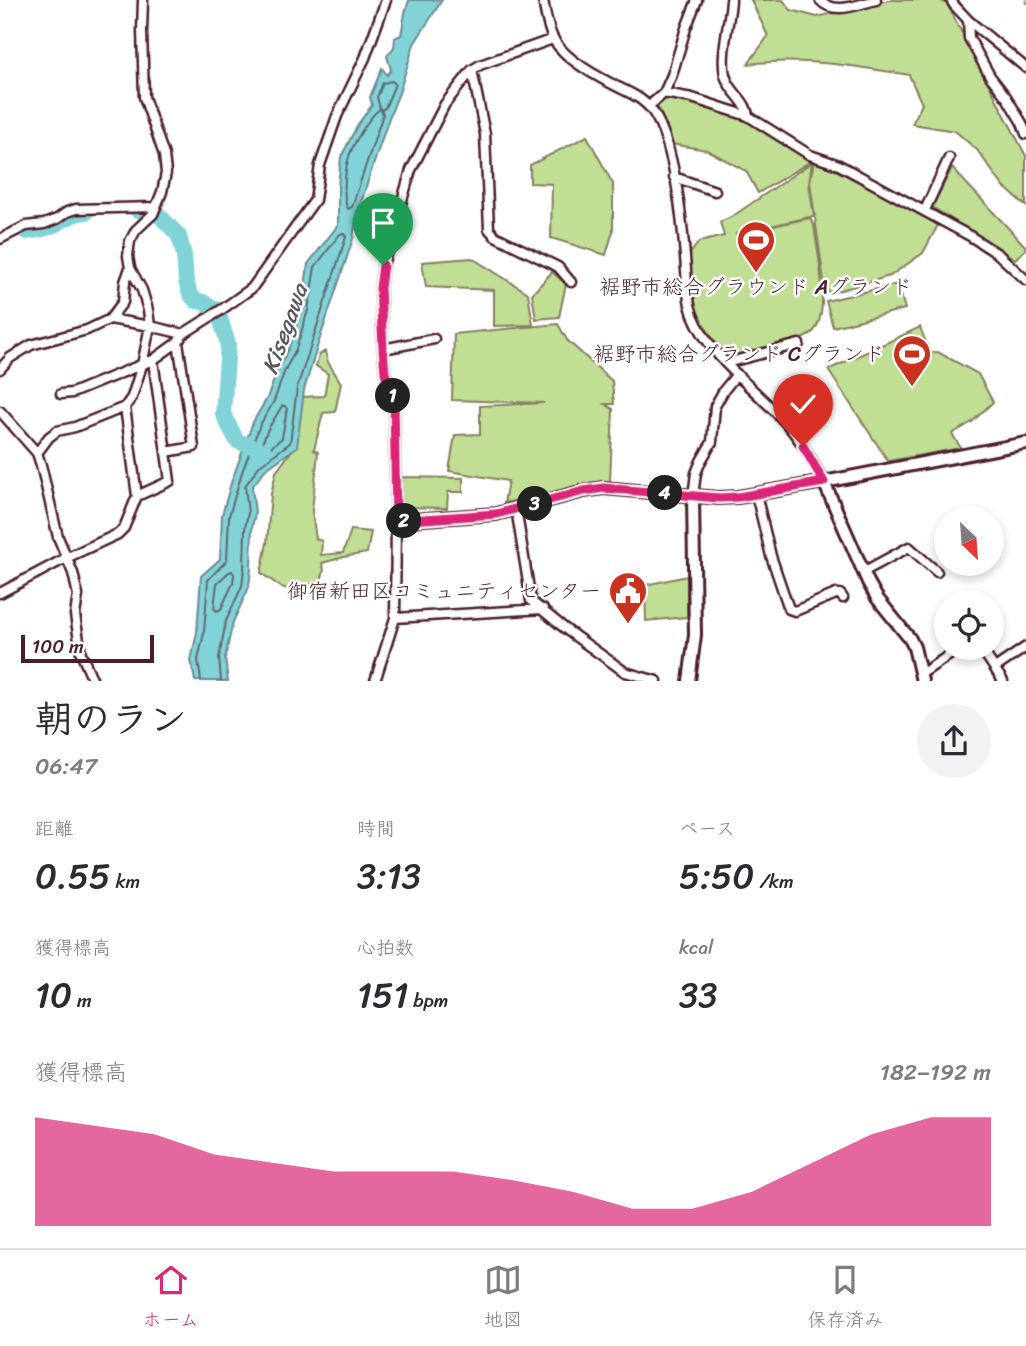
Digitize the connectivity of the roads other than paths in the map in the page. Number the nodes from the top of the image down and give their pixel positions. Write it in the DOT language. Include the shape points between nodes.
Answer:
graph roads {
  1 [pos="143,0"];
  2 [pos="386,0"];
  3 [pos="543,0"];
  4 [pos="697,0"];
  5 [pos="731,0"];
  6 [pos="820,0"];
  7 [pos="876,0"];
  8 [pos="951,0"];
  9 [pos="968,20"];
  10 [pos="553,39"];
  11 [pos="1026,68"];
  12 [pos="472,70"];
  13 [pos="664,93"];
  14 [pos="649,106"];
  15 [pos="748,116"];
  16 [pos="1026,134"];
  17 [pos="949,158"];
  18 [pos="674,177"];
  19 [pos="715,191"];
  20 [pos="155,209"];
  21 [pos="925,210"];
  22 [pos="0,239"];
  23 [pos="130,268"];
  24 [pos="1026,280"];
  25 [pos="571,282"];
  26 [pos="110,319"];
  27 [pos="150,326"];
  28 [pos="180,338"];
  29 [pos="433,339"];
  30 [pos="799,344"];
  31 [pos="383,349"];
  32 [pos="153,360"];
  33 [pos="726,363"];
  34 [pos="142,365"];
  35 [pos="0,369"];
  36 [pos="737,374"];
  37 [pos="61,394"];
  38 [pos="125,407"];
  39 [pos="0,411"];
  40 [pos="1026,443"];
  41 [pos="166,452"];
  42 [pos="37,453"];
  43 [pos="824,482"];
  44 [pos="756,494"];
  45 [pos="137,496"];
  46 [pos="694,496"];
  47 [pos="516,508"];
  48 [pos="396,521"];
  49 [pos="66,558"];
  50 [pos="934,569"];
  51 [pos="863,572"];
  52 [pos="0,593"];
  53 [pos="843,598"];
  54 [pos="543,609"];
  55 [pos="395,618"];
  56 [pos="1026,647"];
  57 [pos="944,660"];
  58 [pos="989,660"];
  59 [pos="995,668"];
  60 [pos="922,677"];
  61 [pos="93,681"];
  62 [pos="375,681"];
  63 [pos="657,681"];
  64 [pos="689,681"];
  65 [pos="1003,681"];
  1 -- 20 [label="street" via="144,97 166,173"];
  2 -- 28 [label="street" via="337,116 314,200 252,288"];
  3 -- 10 [label="street"];
  4 -- 13 [label="street"];
  5 -- 15 [label="street" via="725,75"];
  6 -- 7 [label="street" via="831,9 841,9"];
  8 -- 9 [label="street"];
  9 -- 11 [label="street"];
  9 -- 16 [label="street" via="969,38"];
  10 -- 12 [label="street"];
  10 -- 14 [label="street" via="571,59"];
  12 -- 25 [label="street" via="485,134 489,229 558,267"];
  12 -- 31 [label="street" via="445,104 411,170 383,265"];
  13 -- 14 [label="street"];
  13 -- 15 [label="street"];
  14 -- 18 [label="street"];
  15 -- 21 [label="street" via="810,155"];
  17 -- 21 [label="street"];
  18 -- 19 [label="street"];
  18 -- 33 [label="street" via="688,300 704,337"];
  20 -- 22 [label="street" via="76,209"];
  20 -- 23 [label="street" via="130,240"];
  21 -- 24 [label="street" via="998,254"];
  23 -- 26 [label="street" via="123,302"];
  23 -- 27 [label="street" via="142,290"];
  26 -- 27 [label="street"];
  26 -- 35 [label="street" via="31,345"];
  27 -- 28 [label="street"];
  27 -- 34 [label="street"];
  28 -- 32 [label="street"];
  28 -- 41 [label="street" via="194,447"];
  29 -- 31 [label="street"];
  30 -- 33 [label="street"];
  31 -- 48 [label="street" via="394,398"];
  32 -- 34 [label="street"];
  32 -- 41 [label="street"];
  33 -- 36 [label="street"];
  34 -- 37 [label="street"];
  34 -- 38 [label="street"];
  36 -- 43 [label="street" via="789,427"];
  36 -- 46 [label="street" via="715,406 712,442 696,473"];
  38 -- 42 [label="street" via="57,431"];
  38 -- 45 [label="street"];
  39 -- 42 [label="street"];
  40 -- 43 [label="street"];
  41 -- 45 [label="street" via="170,481"];
  42 -- 49 [label="street"];
  43 -- 44 [label="street"];
  43 -- 51 [label="street"];
  44 -- 46 [label="street"];
  44 -- 53 [label="street" via="789,609 795,611 836,594"];
  45 -- 49 [label="street" via="118,534"];
  46 -- 47 [label="street" via="603,488"];
  46 -- 64 [label="street" via="695,635"];
  47 -- 48 [label="street" via="484,515"];
  47 -- 54 [label="street" via="531,601"];
  48 -- 55 [label="street"];
  49 -- 52 [label="street"];
  49 -- 61 [label="street" via="78,594 75,615 81,653"];
  50 -- 51 [label="street" via="909,547"];
  51 -- 60 [label="street" via="910,639"];
  54 -- 55 [label="street"];
  54 -- 63 [label="street" via="625,672"];
  55 -- 62 [label="street"];
  56 -- 59 [label="street"];
  57 -- 60 [label="street"];
  58 -- 59 [label="street"];
  59 -- 65 [label="street"];
}
